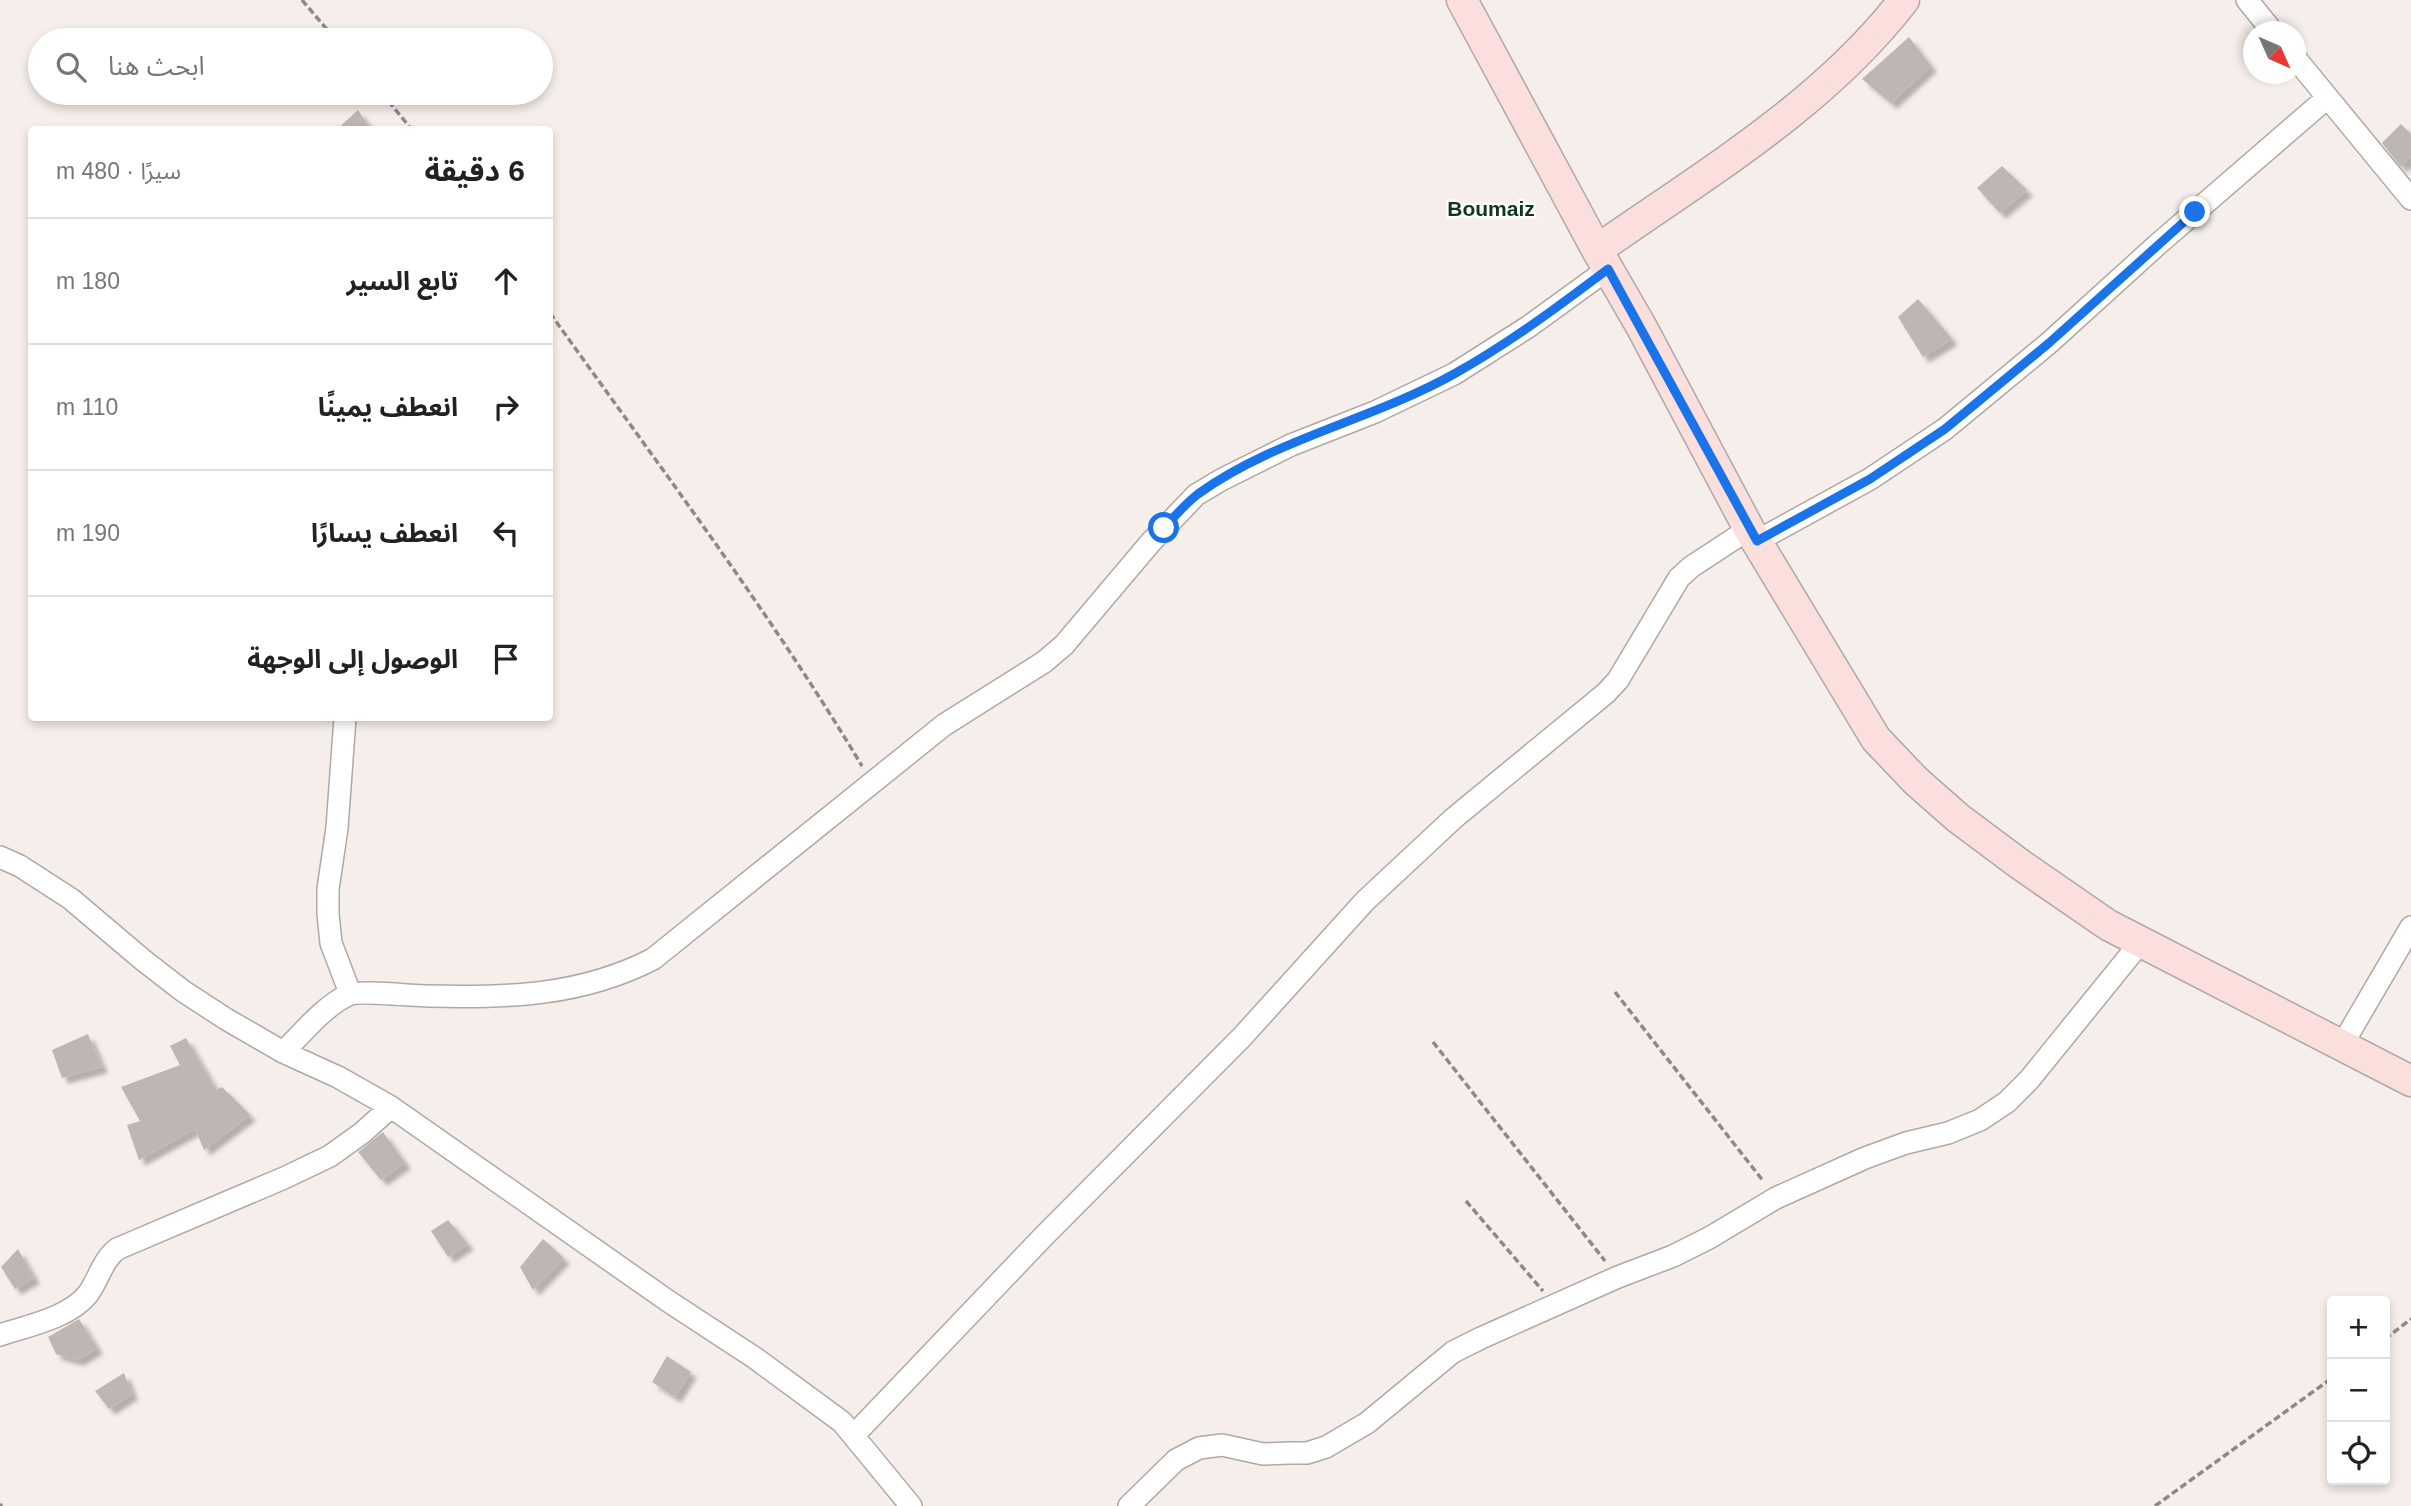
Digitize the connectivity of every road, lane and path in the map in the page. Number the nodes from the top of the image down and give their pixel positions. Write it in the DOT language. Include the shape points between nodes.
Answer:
graph roads {
  1 [pos="302,0"];
  2 [pos="1462,0"];
  3 [pos="1904,0"];
  4 [pos="2247,0"];
  5 [pos="2264,21"];
  6 [pos="326,28"];
  7 [pos="2306,72"];
  8 [pos="2327,98"];
  9 [pos="392,105"];
  10 [pos="409,126"];
  11 [pos="2411,199"];
  12 [pos="1603,260"];
  13 [pos="553,317"];
  14 [pos="1753,535"];
  15 [pos="345,721"];
  16 [pos="873,783"];
  17 [pos="0,858"];
  18 [pos="2411,927"];
  19 [pos="2140,943"];
  20 [pos="1615,992"];
  21 [pos="350,993"];
  22 [pos="1433,1042"];
  23 [pos="2342,1045"];
  24 [pos="283,1052"];
  25 [pos="2411,1081"];
  26 [pos="391,1108"];
  27 [pos="1776,1198"];
  28 [pos="1466,1201"];
  29 [pos="1618,1277"];
  30 [pos="1555,1306"];
  31 [pos="2411,1319"];
  32 [pos="0,1335"];
  33 [pos="2390,1335"];
  34 [pos="2327,1382"];
  35 [pos="854,1435"];
  36 [pos="911,1506"];
  37 [pos="1129,1506"];
  38 [pos="2155,1506"];
  1 -- 6 [label="path"];
  2 -- 12 [label="street"];
  3 -- 12 [label="street" via="1833,78"];
  4 -- 5 [label="street"];
  7 -- 8 [label="street"];
  8 -- 11 [label="street"];
  8 -- 14 [label="street" via="1945,429 1870,479"];
  9 -- 10 [label="path"];
  12 -- 14 [label="street"];
  12 -- 16 [label="street" via="1528,327 1454,374 1290,445 1196,495 1064,645 944,725"];
  13 -- 16 [label="path" via="780,635"];
  14 -- 19 [label="street" via="1876,739 1958,818"];
  14 -- 35 [label="street" via="1679,578 1606,693 1454,818 1365,901 1242,1037"];
  15 -- 21 [label="street" via="328,914 331,943"];
  16 -- 21 [label="street" via="716,911 653,959 625,973 557,992"];
  17 -- 24 [label="street" via="71,899 183,991"];
  18 -- 23 [label="street"];
  19 -- 23 [label="street"];
  19 -- 27 [label="street" via="2007,1102 1980,1120 1865,1158"];
  20 -- 27 [label="path"];
  21 -- 24 [label="street"];
  22 -- 29 [label="path"];
  23 -- 25 [label="street"];
  24 -- 26 [label="street"];
  26 -- 32 [label="street" via="330,1156 117,1249 79,1302 55,1316"];
  26 -- 35 [label="street" via="755,1358"];
  27 -- 29 [label="street" via="1709,1238"];
  28 -- 30 [label="path"];
  29 -- 30 [label="street"];
  30 -- 37 [label="street" via="1453,1352 1367,1423 1326,1447 1290,1454 1222,1446 1199,1448 1176,1460"];
  31 -- 33 [label="path"];
  34 -- 38 [label="path"];
  35 -- 36 [label="street"];
}
